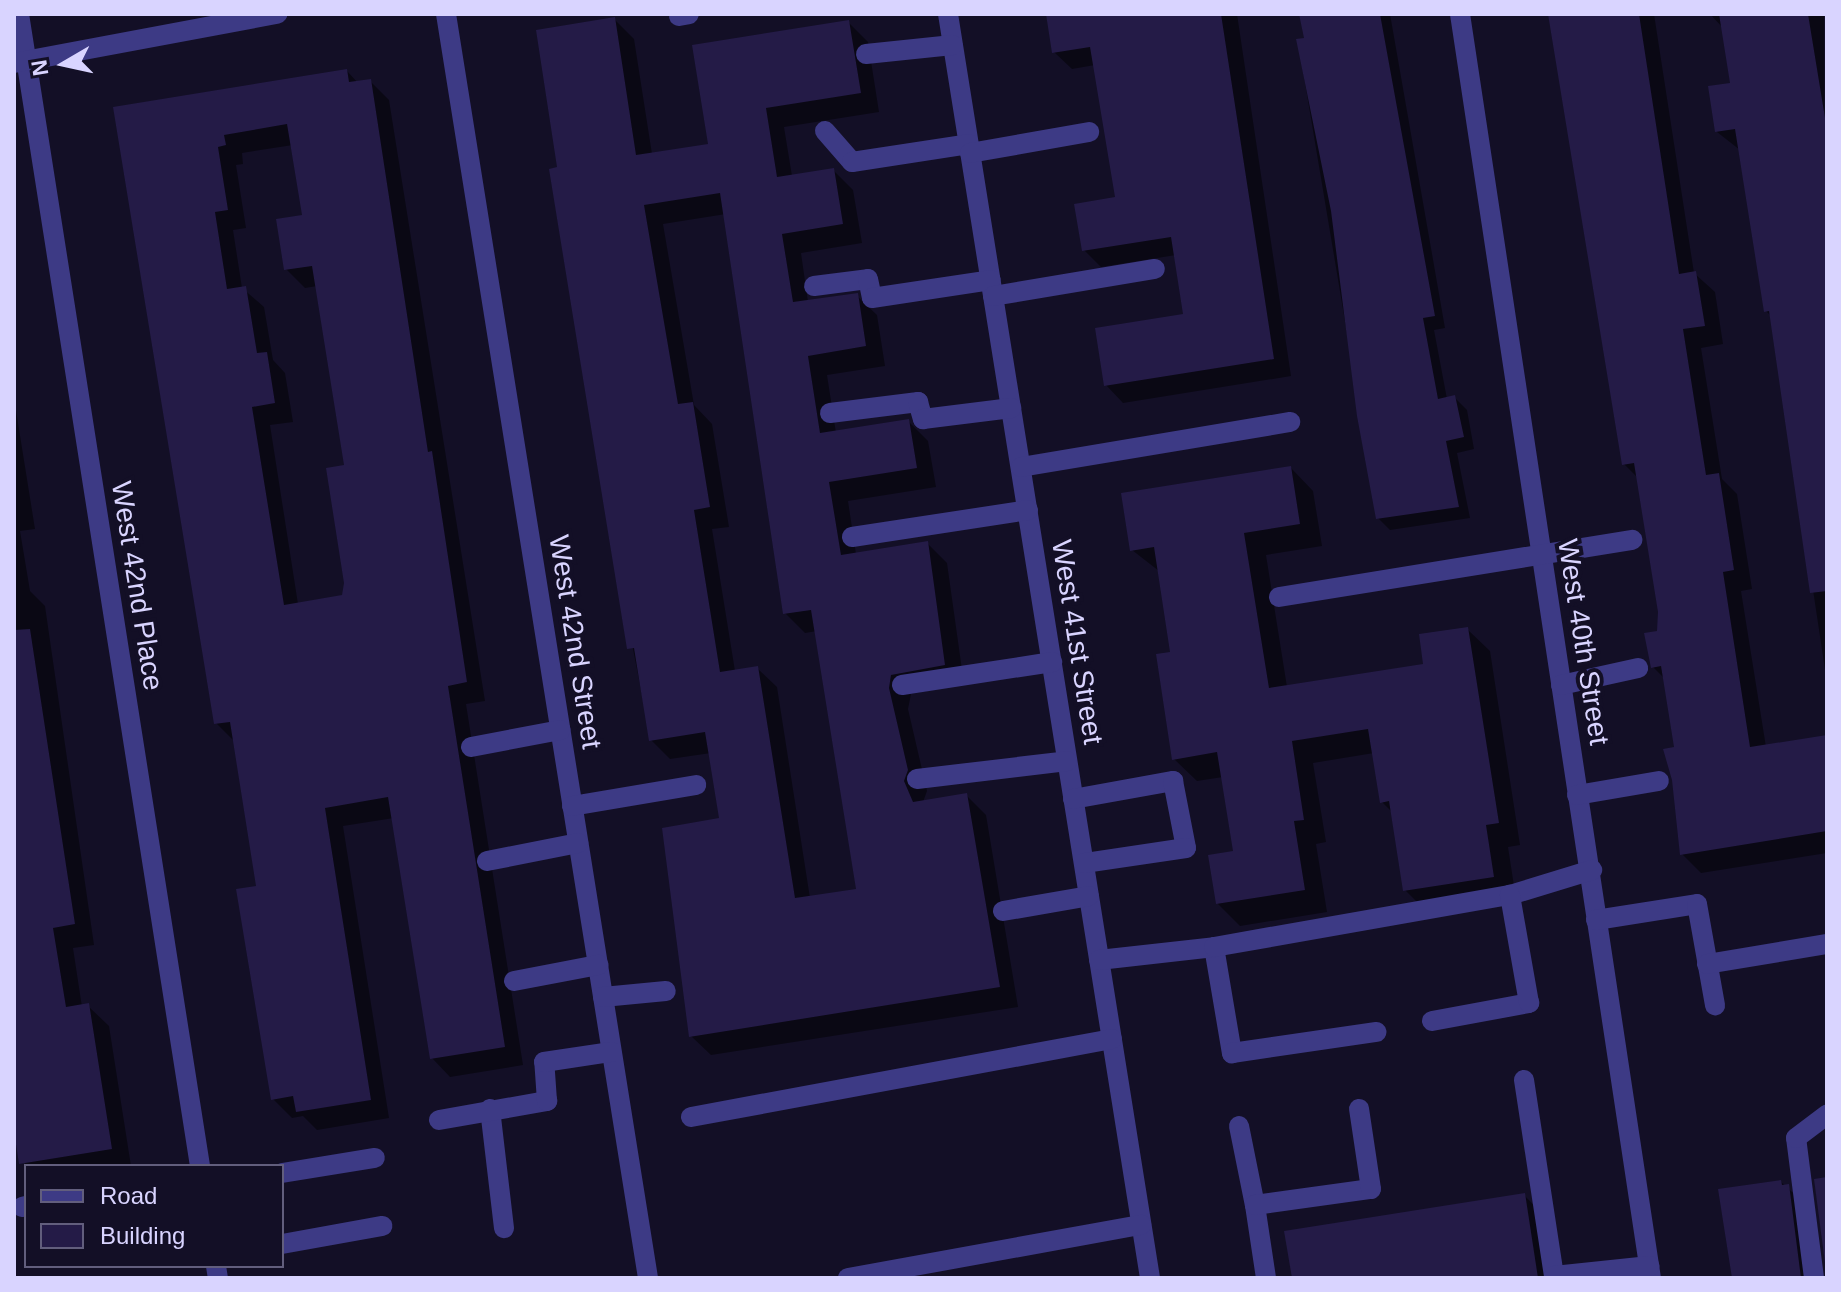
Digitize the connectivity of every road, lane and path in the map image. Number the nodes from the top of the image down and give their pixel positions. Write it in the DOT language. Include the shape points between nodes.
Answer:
graph roads {
  1 [pos="19,14"];
  2 [pos="277,14"];
  3 [pos="446,14"];
  4 [pos="948,14"];
  5 [pos="1460,14"];
  6 [pos="953,45"];
  7 [pos="866,54"];
  8 [pos="20,62"];
  9 [pos="825,131"];
  10 [pos="1089,132"];
  11 [pos="970,149"];
  12 [pos="1155,269"];
  13 [pos="814,286"];
  14 [pos="992,288"];
  15 [pos="1011,408"];
  16 [pos="830,413"];
  17 [pos="1290,422"];
  18 [pos="1021,467"];
  19 [pos="1028,510"];
  20 [pos="852,537"];
  21 [pos="1632,540"];
  22 [pos="1541,553"];
  23 [pos="1279,597"];
  24 [pos="1052,662"];
  25 [pos="1638,668"];
  26 [pos="902,685"];
  27 [pos="1561,685"];
  28 [pos="560,730"];
  29 [pos="471,747"];
  30 [pos="1067,761"];
  31 [pos="917,779"];
  32 [pos="1659,781"];
  33 [pos="696,785"];
  34 [pos="1577,795"];
  35 [pos="1073,799"];
  36 [pos="572,806"];
  37 [pos="578,843"];
  38 [pos="487,861"];
  39 [pos="1084,863"];
  40 [pos="1592,870"];
  41 [pos="1510,895"];
  42 [pos="1089,896"];
  43 [pos="1003,911"];
  44 [pos="1596,920"];
  45 [pos="1827,944"];
  46 [pos="1214,947"];
  47 [pos="1099,960"];
  48 [pos="1707,964"];
  49 [pos="598,965"];
  50 [pos="514,981"];
  51 [pos="666,991"];
  52 [pos="603,997"];
  53 [pos="1715,1005"];
  54 [pos="1432,1021"];
  55 [pos="1376,1032"];
  56 [pos="1112,1039"];
  57 [pos="611,1052"];
  58 [pos="1524,1080"];
  59 [pos="490,1109"];
  60 [pos="1359,1109"];
  61 [pos="1827,1115"];
  62 [pos="691,1117"];
  63 [pos="439,1120"];
  64 [pos="1239,1126"];
  65 [pos="375,1158"];
  66 [pos="200,1164"];
  67 [pos="284,1173"];
  68 [pos="1255,1205"];
  69 [pos="1141,1225"];
  70 [pos="382,1226"];
  71 [pos="504,1228"];
  72 [pos="284,1244"];
  73 [pos="1650,1272"];
  74 [pos="1554,1277"];
  75 [pos="648,1278"];
  76 [pos="848,1278"];
  77 [pos="1150,1278"];
  78 [pos="1266,1278"];
  79 [pos="1814,1278"];
  1 -- 8 [label="street, West 42nd Place"];
  2 -- 8 [label="street"];
  3 -- 28 [label="street, West 42nd Street"];
  4 -- 6 [label="street, West 41st Street"];
  5 -- 22 [label="street, West 40th Street"];
  6 -- 7 [label="street"];
  6 -- 11 [label="street, West 41st Street"];
  8 -- 66 [label="street, West 42nd Place"];
  9 -- 11 [label="street" via="852,162"];
  10 -- 11 [label="street"];
  11 -- 14 [label="street, West 41st Street"];
  12 -- 14 [label="street"];
  13 -- 14 [label="street" via="868,279 872,298"];
  14 -- 15 [label="street, West 41st Street"];
  15 -- 16 [label="street" via="923,419 918,402"];
  15 -- 18 [label="street, West 41st Street"];
  17 -- 18 [label="street"];
  18 -- 19 [label="street, West 41st Street"];
  19 -- 20 [label="street"];
  19 -- 24 [label="street, West 41st Street"];
  21 -- 22 [label="street"];
  22 -- 23 [label="street"];
  22 -- 27 [label="street, West 40th Street"];
  24 -- 26 [label="street"];
  24 -- 30 [label="street, West 41st Street"];
  25 -- 27 [label="street"];
  27 -- 34 [label="street, West 40th Street"];
  28 -- 29 [label="street"];
  28 -- 36 [label="street, West 42nd Street"];
  30 -- 31 [label="street"];
  30 -- 35 [label="street, West 41st Street"];
  32 -- 34 [label="street"];
  33 -- 36 [label="street"];
  34 -- 40 [label="street, West 40th Street"];
  35 -- 39 [label="street, West 41st Street"];
  35 -- 39 [label="street" via="1173,781 1186,848"];
  36 -- 37 [label="street, West 42nd Street"];
  37 -- 38 [label="street"];
  37 -- 49 [label="street, West 42nd Street"];
  39 -- 42 [label="street, West 41st Street"];
  40 -- 41 [label="street"];
  40 -- 44 [label="street, West 40th Street"];
  41 -- 46 [label="street"];
  41 -- 54 [label="street" via="1529,1003"];
  42 -- 43 [label="street"];
  42 -- 47 [label="street, West 41st Street"];
  44 -- 48 [label="street" via="1697,904"];
  44 -- 73 [label="street, West 40th Street"];
  45 -- 48 [label="street"];
  46 -- 47 [label="street"];
  46 -- 55 [label="street" via="1232,1053"];
  47 -- 56 [label="street, West 41st Street"];
  48 -- 53 [label="street"];
  49 -- 50 [label="street"];
  49 -- 52 [label="street, West 42nd Street"];
  51 -- 52 [label="street"];
  52 -- 57 [label="street, West 42nd Street"];
  56 -- 62 [label="street"];
  56 -- 69 [label="street, West 41st Street"];
  57 -- 59 [label="street" via="544,1062 547,1101"];
  57 -- 75 [label="street, West 42nd Street"];
  58 -- 74 [label="street"];
  59 -- 63 [label="street"];
  59 -- 71 [label="street"];
  60 -- 68 [label="street" via="1371,1189"];
  61 -- 79 [label="street" via="1796,1138"];
  64 -- 68 [label="street"];
  65 -- 67 [label="street"];
  68 -- 78 [label="street"];
  69 -- 76 [label="street"];
  69 -- 77 [label="street, West 41st Street"];
  70 -- 72 [label="street"];
  73 -- 74 [label="street"];
}
